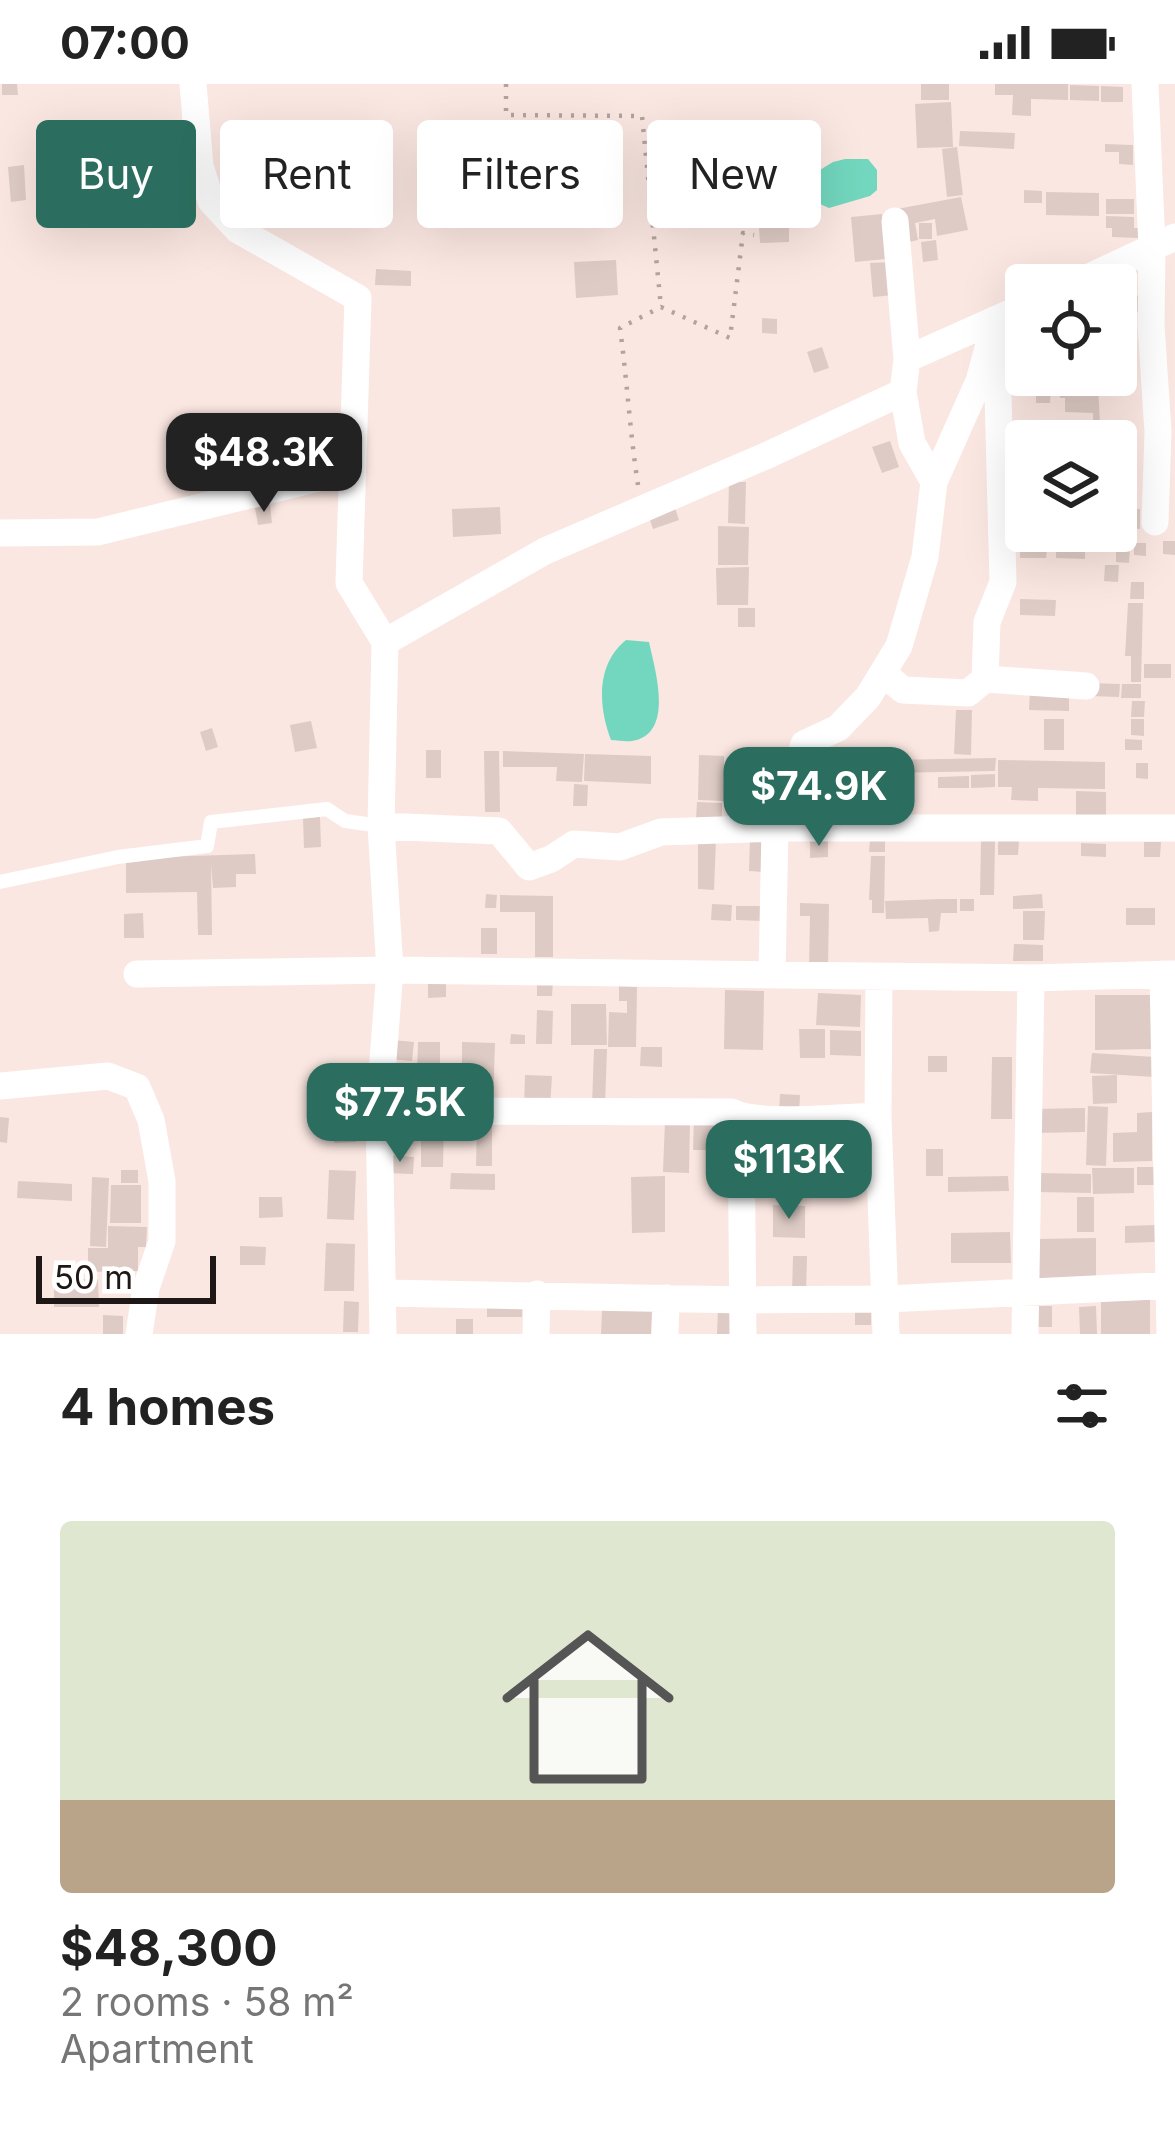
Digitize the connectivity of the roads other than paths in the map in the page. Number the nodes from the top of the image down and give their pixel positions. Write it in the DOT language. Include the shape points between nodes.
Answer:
graph roads {
  1 [pos="193,84"];
  2 [pos="1145,84"];
  3 [pos="895,220"];
  4 [pos="1164,243"];
  5 [pos="1118,264"];
  6 [pos="1005,315"];
  7 [pos="996,319"];
  8 [pos="907,359"];
  9 [pos="904,392"];
  10 [pos="352,470"];
  11 [pos="934,482"];
  12 [pos="1155,523"];
  13 [pos="0,533"];
  14 [pos="385,642"];
  15 [pos="883,673"];
  16 [pos="985,679"];
  17 [pos="1086,686"];
  18 [pos="381,826"];
  19 [pos="782,828"];
  20 [pos="1175,828"];
  21 [pos="0,882"];
  22 [pos="390,970"];
  23 [pos="136,974"];
  24 [pos="772,974"];
  25 [pos="1169,974"];
  26 [pos="879,977"];
  27 [pos="1031,978"];
  28 [pos="0,1086"];
  29 [pos="379,1111"];
  30 [pos="878,1116"];
  31 [pos="740,1117"];
  32 [pos="1173,1286"];
  33 [pos="384,1293"];
  34 [pos="537,1294"];
  35 [pos="1025,1294"];
  36 [pos="666,1298"];
  37 [pos="887,1299"];
  38 [pos="744,1300"];
  39 [pos="139,1334"];
  40 [pos="383,1334"];
  41 [pos="536,1334"];
  42 [pos="665,1334"];
  43 [pos="743,1334"];
  44 [pos="886,1334"];
  45 [pos="1024,1334"];
  46 [pos="1170,1334"];
  1 -- 10 [label="street" via="200,166 212,201 238,230 358,298"];
  2 -- 4 [label="street"];
  3 -- 8 [label="street"];
  4 -- 5 [label="street"];
  4 -- 12 [label="street" via="1151,325"];
  6 -- 7 [label="street"];
  7 -- 8 [label="street"];
  7 -- 11 [label="street" via="979,381"];
  7 -- 16 [label="street" via="1003,582 987,622"];
  8 -- 9 [label="street"];
  9 -- 11 [label="street" via="912,443"];
  9 -- 14 [label="street" via="545,551"];
  10 -- 13 [label="street" via="98,532"];
  10 -- 14 [label="street" via="350,583"];
  11 -- 15 [label="street" via="925,557"];
  14 -- 18 [label="street"];
  15 -- 16 [label="street" via="903,690 968,693"];
  15 -- 19 [label="street" via="838,728 804,744"];
  16 -- 17 [label="street"];
  18 -- 19 [label="street" via="500,831 529,867 574,844 620,847 661,832"];
  18 -- 21 [label="lane" via="344,821 327,809 211,822 207,846"];
  18 -- 22 [label="street"];
  19 -- 20 [label="street"];
  19 -- 24 [label="street"];
  22 -- 23 [label="street"];
  22 -- 24 [label="street"];
  22 -- 29 [label="street"];
  24 -- 26 [label="street"];
  25 -- 27 [label="street"];
  25 -- 32 [label="street"];
  26 -- 27 [label="street"];
  26 -- 30 [label="street"];
  27 -- 35 [label="street"];
  28 -- 39 [label="street" via="108,1076 137,1087 162,1181 162,1241"];
  29 -- 31 [label="street"];
  29 -- 33 [label="street"];
  30 -- 31 [label="street"];
  30 -- 37 [label="street"];
  31 -- 38 [label="street"];
  32 -- 35 [label="street"];
  32 -- 46 [label="street"];
  33 -- 34 [label="street"];
  33 -- 40 [label="street"];
  34 -- 36 [label="street"];
  34 -- 41 [label="street"];
  35 -- 37 [label="street"];
  35 -- 45 [label="street"];
  36 -- 38 [label="street"];
  36 -- 42 [label="street"];
  37 -- 38 [label="street"];
  37 -- 44 [label="street"];
  38 -- 43 [label="street"];
}
